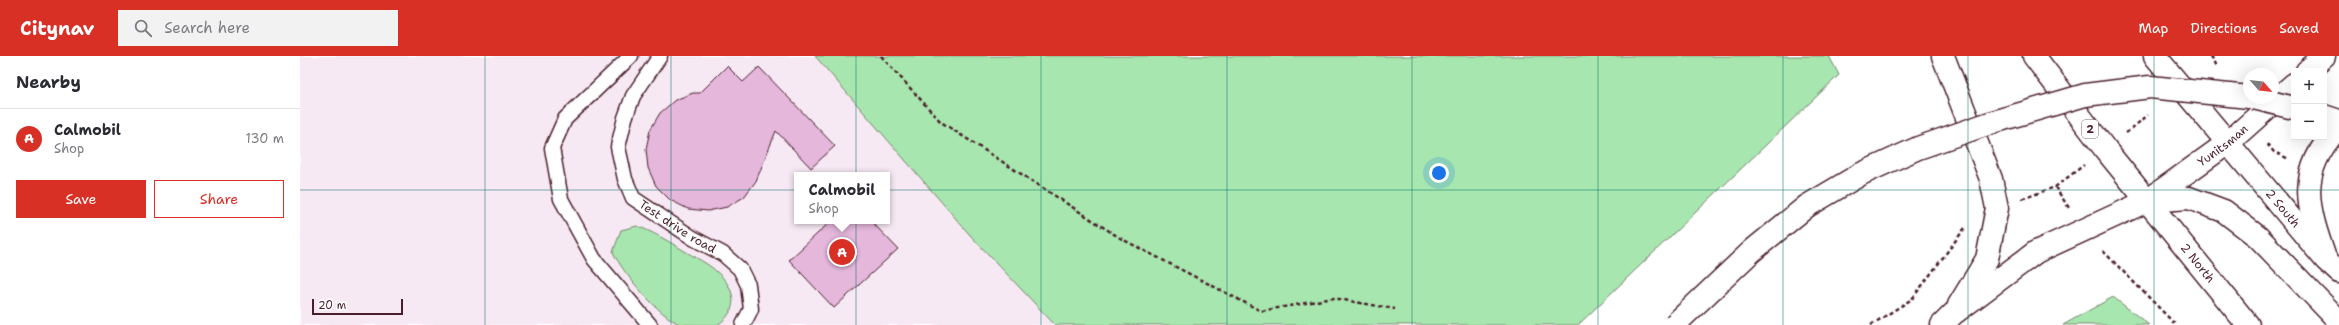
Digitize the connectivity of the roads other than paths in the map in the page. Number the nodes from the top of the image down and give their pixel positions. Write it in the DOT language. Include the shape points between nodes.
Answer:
graph roads {
  1 [pos="631,56"];
  2 [pos="660,56"];
  3 [pos="1943,56"];
  4 [pos="2034,56"];
  5 [pos="2155,56"];
  6 [pos="2324,56"];
  7 [pos="2311,68"];
  8 [pos="2291,87"];
  9 [pos="2243,96"];
  10 [pos="2278,104"];
  11 [pos="2291,107"];
  12 [pos="2327,117"];
  13 [pos="2339,121"];
  14 [pos="2339,127"];
  15 [pos="2229,142"];
  16 [pos="2147,201"];
  17 [pos="2332,266"];
  18 [pos="1948,320"];
  19 [pos="2339,321"];
  20 [pos="650,325"];
  21 [pos="742,325"];
  22 [pos="1674,325"];
  23 [pos="2248,325"];
  1 -- 20 [label="lane" via="565,119 552,148 561,199 594,259"];
  2 -- 21 [label="lane, Test drive road" via="633,96 625,118 618,147 625,179 633,198 693,238 723,254 740,269 748,285 751,309"];
  3 -- 18 [label="main road" via="1991,179 1996,208 1987,259"];
  4 -- 16 [label="main road, 2"];
  5 -- 15 [label="main road, 2 South" via="2181,90"];
  6 -- 7 [label="main road"];
  8 -- 15 [label="main road, Yunitsman"];
  9 -- 22 [label="main road, bridge" via="2150,87 2084,96 1993,122 1918,148 1861,174 1807,206 1752,251"];
  10 -- 11 [label="main road, bridge"];
  12 -- 13 [label="main road"];
  14 -- 17 [label="main road" via="2318,154 2308,192 2312,218"];
  15 -- 16 [label="main road, Yunitsman"];
  15 -- 17 [label="main road, 2 South"];
  16 -- 18 [label="main road" via="2036,252"];
  16 -- 19 [label="main road" via="2189,198 2224,211 2258,237"];
  16 -- 23 [label="main road, 2 North / 2"];
}
